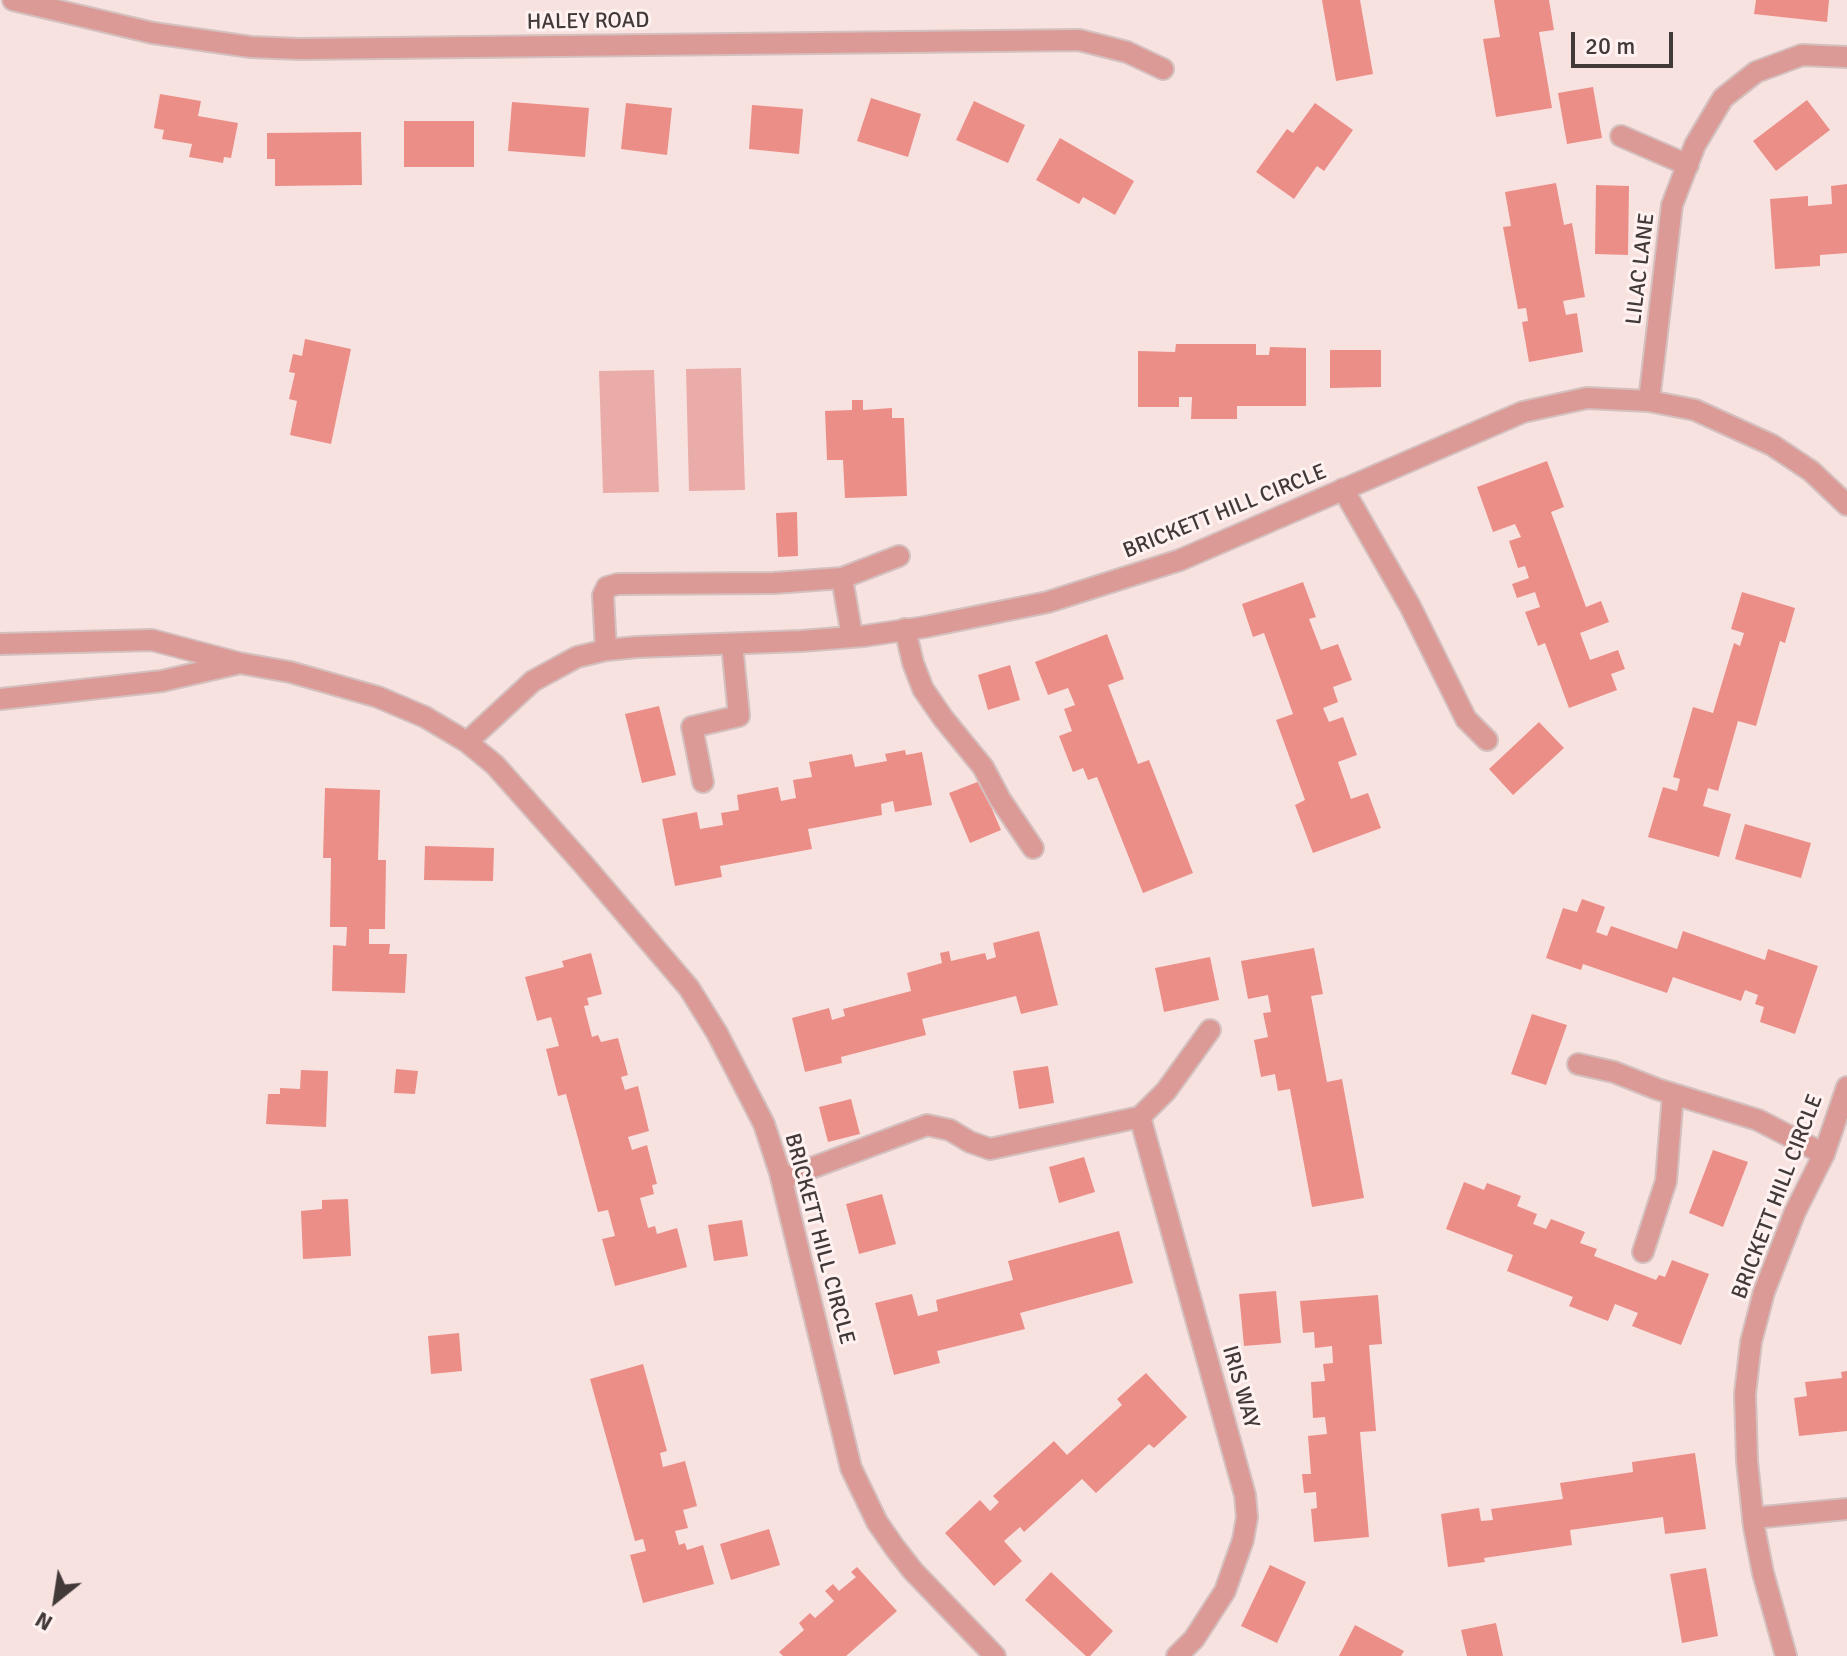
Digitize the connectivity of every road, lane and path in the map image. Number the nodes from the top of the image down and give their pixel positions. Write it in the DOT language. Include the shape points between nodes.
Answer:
graph roads {
  1 [pos="13,0"];
  2 [pos="1847,57"];
  3 [pos="1163,69"];
  4 [pos="1621,136"];
  5 [pos="1688,165"];
  6 [pos="1649,401"];
  7 [pos="1343,489"];
  8 [pos="1847,505"];
  9 [pos="899,556"];
  10 [pos="842,578"];
  11 [pos="905,629"];
  12 [pos="852,636"];
  13 [pos="0,644"];
  14 [pos="732,644"];
  15 [pos="606,650"];
  16 [pos="239,663"];
  17 [pos="0,699"];
  18 [pos="1487,740"];
  19 [pos="467,742"];
  20 [pos="703,782"];
  21 [pos="1033,848"];
  22 [pos="1210,1030"];
  23 [pos="1578,1064"];
  24 [pos="1847,1087"];
  25 [pos="1673,1094"];
  26 [pos="1140,1117"];
  27 [pos="1824,1154"];
  28 [pos="782,1179"];
  29 [pos="1643,1252"];
  30 [pos="1847,1509"];
  31 [pos="1753,1518"];
  32 [pos="995,1656"];
  33 [pos="1177,1656"];
  34 [pos="1786,1656"];
  1 -- 3 [label="street, HALEY ROAD" via="153,33 251,47 1079,40 1127,52"];
  2 -- 5 [label="street, LILAC LANE" via="1802,55 1756,72 1723,98"];
  4 -- 5 [label="street"];
  5 -- 6 [label="street, LILAC LANE" via="1672,205"];
  6 -- 7 [label="street, BRICKETT HILL CIRCLE" via="1587,398 1523,412"];
  6 -- 8 [label="street, BRICKETT HILL CIRCLE" via="1695,410 1772,445 1811,471"];
  7 -- 11 [label="street, BRICKETT HILL CIRCLE" via="1129,579 1048,602"];
  7 -- 18 [label="street" via="1466,719"];
  9 -- 10 [label="street"];
  10 -- 12 [label="street"];
  10 -- 15 [label="street" via="607,587"];
  11 -- 12 [label="street, BRICKETT HILL CIRCLE"];
  11 -- 21 [label="street" via="923,689 983,767"];
  12 -- 14 [label="street, BRICKETT HILL CIRCLE"];
  13 -- 16 [label="street, BRICKETT HILL CIRCLE" via="152,640"];
  14 -- 15 [label="street, BRICKETT HILL CIRCLE"];
  14 -- 20 [label="street" via="739,716 692,727"];
  15 -- 19 [label="street, BRICKETT HILL CIRCLE" via="577,657 533,681"];
  16 -- 17 [label="street, BRICKETT HILL CIRCLE" via="162,681"];
  16 -- 19 [label="street, BRICKETT HILL CIRCLE" via="378,697"];
  19 -- 28 [label="street, BRICKETT HILL CIRCLE" via="520,792 689,988 743,1079"];
  22 -- 26 [label="street"];
  23 -- 25 [label="street"];
  24 -- 27 [label="street, BRICKETT HILL CIRCLE"];
  25 -- 27 [label="street" via="1758,1120"];
  25 -- 29 [label="street" via="1666,1181"];
  26 -- 28 [label="street" via="990,1149 927,1125"];
  26 -- 33 [label="street, IRIS WAY" via="1247,1517 1225,1591"];
  27 -- 31 [label="street, BRICKETT HILL CIRCLE" via="1795,1212 1751,1342 1745,1394"];
  28 -- 32 [label="street, BRICKETT HILL CIRCLE" via="851,1468 895,1548"];
  30 -- 31 [label="street"];
  31 -- 34 [label="street, BRICKETT HILL CIRCLE"];
}
